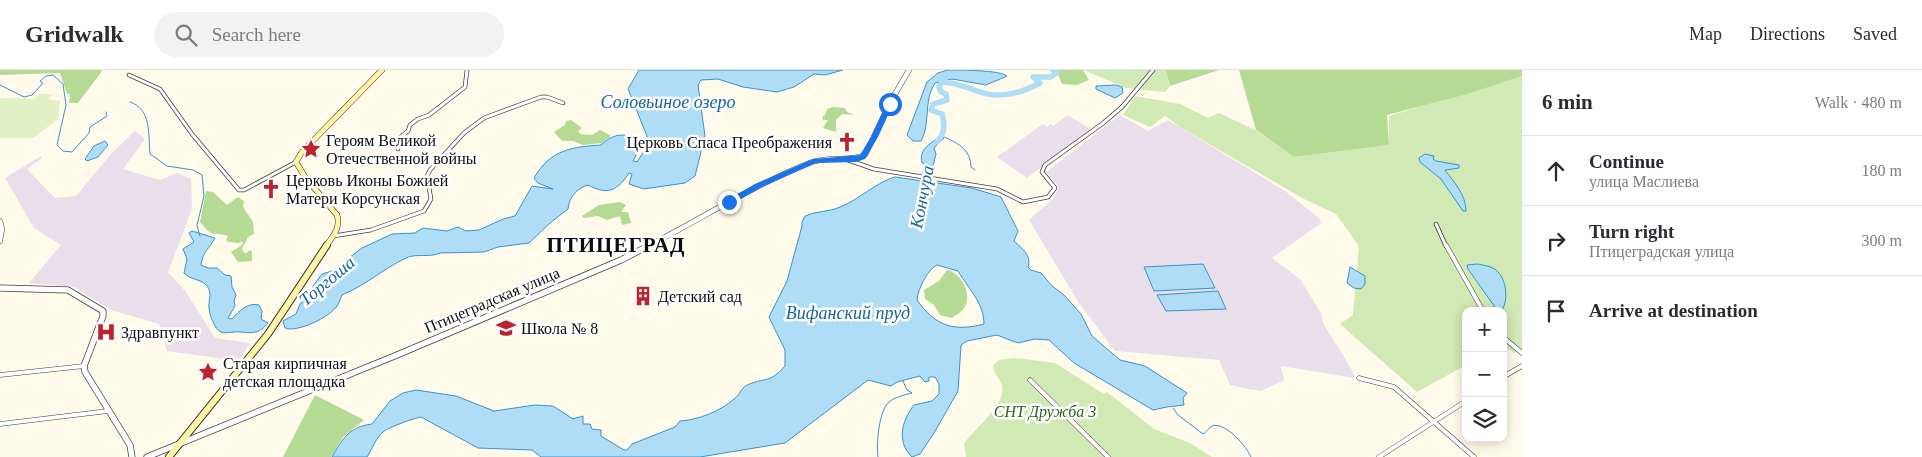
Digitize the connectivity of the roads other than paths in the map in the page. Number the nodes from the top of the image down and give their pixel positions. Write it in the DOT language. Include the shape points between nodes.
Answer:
graph roads {
  1 [pos="382,70"];
  2 [pos="467,70"];
  3 [pos="909,70"];
  4 [pos="1153,70"];
  5 [pos="129,75"];
  6 [pos="563,103"];
  7 [pos="398,149"];
  8 [pos="848,160"];
  9 [pos="296,162"];
  10 [pos="0,221"];
  11 [pos="1436,224"];
  12 [pos="333,236"];
  13 [pos="0,241"];
  14 [pos="0,288"];
  15 [pos="1481,307"];
  16 [pos="1507,340"];
  17 [pos="1522,353"];
  18 [pos="84,366"];
  19 [pos="1522,366"];
  20 [pos="0,374"];
  21 [pos="1507,375"];
  22 [pos="1359,378"];
  23 [pos="1030,380"];
  24 [pos="1462,404"];
  25 [pos="108,411"];
  26 [pos="1434,422"];
  27 [pos="0,424"];
  28 [pos="179,443"];
  29 [pos="131,456"];
  30 [pos="147,457"];
  31 [pos="169,457"];
  32 [pos="1108,457"];
  33 [pos="1379,457"];
  34 [pos="1474,457"];
  1 -- 9 [label="main road"];
  2 -- 7 [label="street" via="465,87 429,115 410,125 397,140"];
  3 -- 8 [label="street, Птицеградская улица" via="865,155"];
  4 -- 8 [label="street" via="1122,107 1045,165 1042,172 1055,188 1048,197 1023,202 997,189 874,169"];
  5 -- 9 [label="street" via="160,89 192,134 239,190"];
  6 -- 12 [label="street" via="547,96 541,97 484,118 464,132 430,170 427,176 432,198 424,211 371,230"];
  8 -- 28 [label="street, Птицеградская улица" via="807,164 757,186 621,260"];
  9 -- 12 [label="main road" via="336,215 339,226"];
  10 -- 13 [label="street"];
  11 -- 15 [label="street"];
  12 -- 28 [label="main road" via="268,334"];
  14 -- 18 [label="street" via="68,290 103,310"];
  16 -- 17 [label="street"];
  18 -- 20 [label="street"];
  18 -- 25 [label="street"];
  19 -- 21 [label="street"];
  22 -- 26 [label="street" via="1394,387"];
  23 -- 32 [label="street"];
  24 -- 26 [label="street"];
  25 -- 27 [label="street"];
  25 -- 29 [label="street" via="130,445"];
  26 -- 33 [label="street"];
  26 -- 34 [label="street"];
  28 -- 30 [label="street, Птицеградская улица"];
  28 -- 31 [label="main road"];
}
